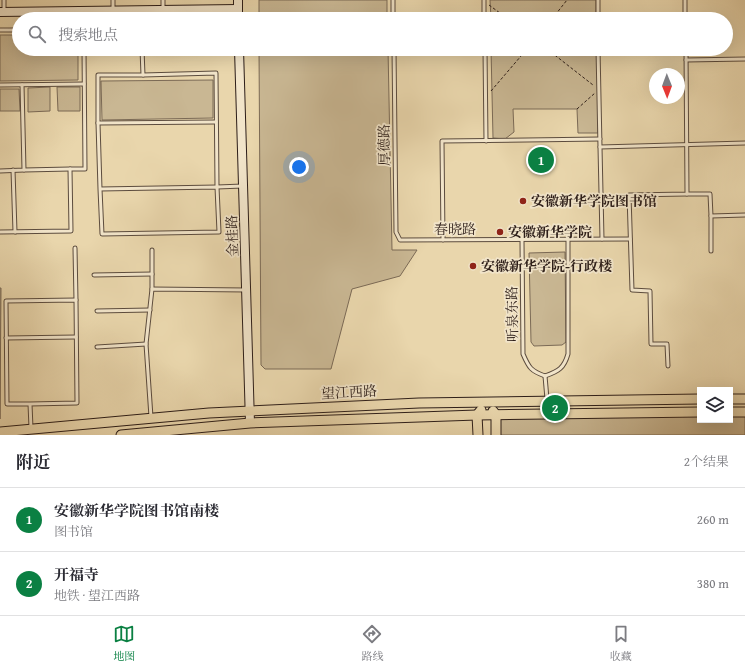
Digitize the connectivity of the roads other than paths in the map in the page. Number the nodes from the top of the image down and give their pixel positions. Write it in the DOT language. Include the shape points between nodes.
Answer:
graph roads {
  1 [pos="4,0"];
  2 [pos="113,0"];
  3 [pos="163,0"];
  4 [pos="238,0"];
  5 [pos="393,0"];
  6 [pos="484,0"];
  7 [pos="598,0"];
  8 [pos="685,0"];
  9 [pos="238,9"];
  10 [pos="163,10"];
  11 [pos="113,11"];
  12 [pos="2,12"];
  13 [pos="120,12"];
  14 [pos="154,12"];
  15 [pos="393,12"];
  16 [pos="484,12"];
  17 [pos="598,12"];
  18 [pos="685,12"];
  19 [pos="0,30"];
  20 [pos="12,30"];
  21 [pos="84,56"];
  22 [pos="142,56"];
  23 [pos="239,56"];
  24 [pos="394,56"];
  25 [pos="485,56"];
  26 [pos="598,56"];
  27 [pos="686,56"];
  28 [pos="745,59"];
  29 [pos="686,60"];
  30 [pos="143,75"];
  31 [pos="84,84"];
  32 [pos="0,85"];
  33 [pos="22,85"];
  34 [pos="216,122"];
  35 [pos="98,123"];
  36 [pos="600,138"];
  37 [pos="486,141"];
  38 [pos="745,142"];
  39 [pos="687,144"];
  40 [pos="600,147"];
  41 [pos="13,170"];
  42 [pos="24,170"];
  43 [pos="70,170"];
  44 [pos="0,171"];
  45 [pos="243,186"];
  46 [pos="217,187"];
  47 [pos="100,189"];
  48 [pos="688,194"];
  49 [pos="745,215"];
  50 [pos="711,216"];
  51 [pos="0,232"];
  52 [pos="15,232"];
  53 [pos="568,239"];
  54 [pos="602,239"];
  55 [pos="630,239"];
  56 [pos="400,240"];
  57 [pos="444,240"];
  58 [pos="522,240"];
  59 [pos="75,248"];
  60 [pos="152,250"];
  61 [pos="711,250"];
  62 [pos="152,274"];
  63 [pos="94,275"];
  64 [pos="152,289"];
  65 [pos="246,290"];
  66 [pos="76,300"];
  67 [pos="150,310"];
  68 [pos="97,311"];
  69 [pos="6,338"];
  70 [pos="76,338"];
  71 [pos="146,344"];
  72 [pos="97,347"];
  73 [pos="668,366"];
  74 [pos="545,376"];
  75 [pos="697,399"];
  76 [pos="733,399"];
  77 [pos="745,399"];
  78 [pos="547,401"];
  79 [pos="486,402"];
  80 [pos="30,404"];
  81 [pos="249,411"];
  82 [pos="697,412"];
  83 [pos="733,412"];
  84 [pos="745,412"];
  85 [pos="477,415"];
  86 [pos="496,415"];
  87 [pos="151,418"];
  88 [pos="250,422"];
  89 [pos="31,429"];
  90 [pos="0,432"];
  91 [pos="121,435"];
  92 [pos="478,435"];
  93 [pos="496,435"];
  1 -- 12 [label="lane"];
  2 -- 11 [label="lane"];
  3 -- 10 [label="lane"];
  4 -- 9 [label="street"];
  5 -- 15 [label="lane"];
  6 -- 16 [label="lane"];
  7 -- 17 [label="lane"];
  8 -- 18 [label="lane"];
  9 -- 10 [label="street"];
  10 -- 14 [label="street"];
  11 -- 12 [label="street"];
  11 -- 13 [label="street"];
  19 -- 20 [label="lane"];
  21 -- 31 [label="lane"];
  22 -- 30 [label="lane"];
  23 -- 45 [label="street, 金桂路"];
  24 -- 56 [label="lane, 厚德路" via="396,232"];
  25 -- 37 [label="lane"];
  26 -- 36 [label="lane"];
  27 -- 29 [label="lane"];
  28 -- 29 [label="lane"];
  29 -- 39 [label="lane"];
  30 -- 34 [label="lane" via="216,73"];
  30 -- 35 [label="lane" via="98,75"];
  31 -- 33 [label="lane"];
  31 -- 43 [label="lane" via="84,169"];
  32 -- 33 [label="lane"];
  33 -- 42 [label="lane"];
  34 -- 35 [label="lane"];
  34 -- 46 [label="lane"];
  35 -- 47 [label="lane"];
  36 -- 37 [label="lane"];
  36 -- 40 [label="lane"];
  37 -- 57 [label="lane" via="442,141"];
  38 -- 39 [label="lane"];
  39 -- 40 [label="lane"];
  39 -- 48 [label="lane"];
  40 -- 54 [label="lane"];
  41 -- 42 [label="lane"];
  41 -- 44 [label="lane"];
  41 -- 52 [label="lane"];
  42 -- 43 [label="lane"];
  43 -- 52 [label="lane" via="71,231"];
  45 -- 46 [label="lane"];
  45 -- 65 [label="street, 金桂路"];
  46 -- 47 [label="lane"];
  46 -- 47 [label="lane" via="219,232 102,234"];
  48 -- 50 [label="lane" via="710,194"];
  48 -- 55 [label="lane" via="629,194"];
  49 -- 50 [label="lane"];
  50 -- 61 [label="lane"];
  51 -- 52 [label="lane"];
  53 -- 54 [label="lane, 春晓路"];
  53 -- 58 [label="lane, 春晓路"];
  53 -- 74 [label="lane" via="568,354 558,371"];
  54 -- 55 [label="lane, 春晓路"];
  55 -- 73 [label="lane" via="632,290 650,291 651,344 667,344"];
  56 -- 57 [label="lane, 春晓路"];
  57 -- 58 [label="lane, 春晓路"];
  58 -- 74 [label="lane, 听泉东路" via="523,354 528,365 535,372"];
  59 -- 66 [label="lane"];
  60 -- 62 [label="lane"];
  62 -- 63 [label="lane"];
  62 -- 64 [label="lane"];
  64 -- 65 [label="lane"];
  64 -- 67 [label="lane"];
  65 -- 81 [label="street, 金桂路"];
  66 -- 69 [label="lane" via="6,301"];
  66 -- 70 [label="lane"];
  67 -- 68 [label="lane"];
  67 -- 71 [label="lane"];
  69 -- 70 [label="lane"];
  69 -- 80 [label="lane" via="7,404"];
  70 -- 80 [label="lane" via="77,403"];
  71 -- 72 [label="lane"];
  71 -- 87 [label="lane"];
  74 -- 78 [label="lane"];
  75 -- 78 [label="main road, 望江西路"];
  76 -- 77 [label="main road"];
  78 -- 79 [label="main road, 望江西路"];
  79 -- 81 [label="main road, 望江西路"];
  79 -- 85 [label="main road"];
  79 -- 86 [label="main road"];
  80 -- 89 [label="lane"];
  81 -- 87 [label="main road, 望江西路"];
  81 -- 88 [label="street, 金桂路"];
  82 -- 86 [label="main road, 望江西路"];
  83 -- 84 [label="main road"];
  85 -- 86 [label="main road, 望江西路"];
  85 -- 88 [label="main road, 望江西路"];
  85 -- 92 [label="main road"];
  86 -- 93 [label="main road"];
  87 -- 89 [label="main road, 望江西路"];
  88 -- 91 [label="main road, 望江西路"];
  89 -- 90 [label="main road, 望江西路"];
}
